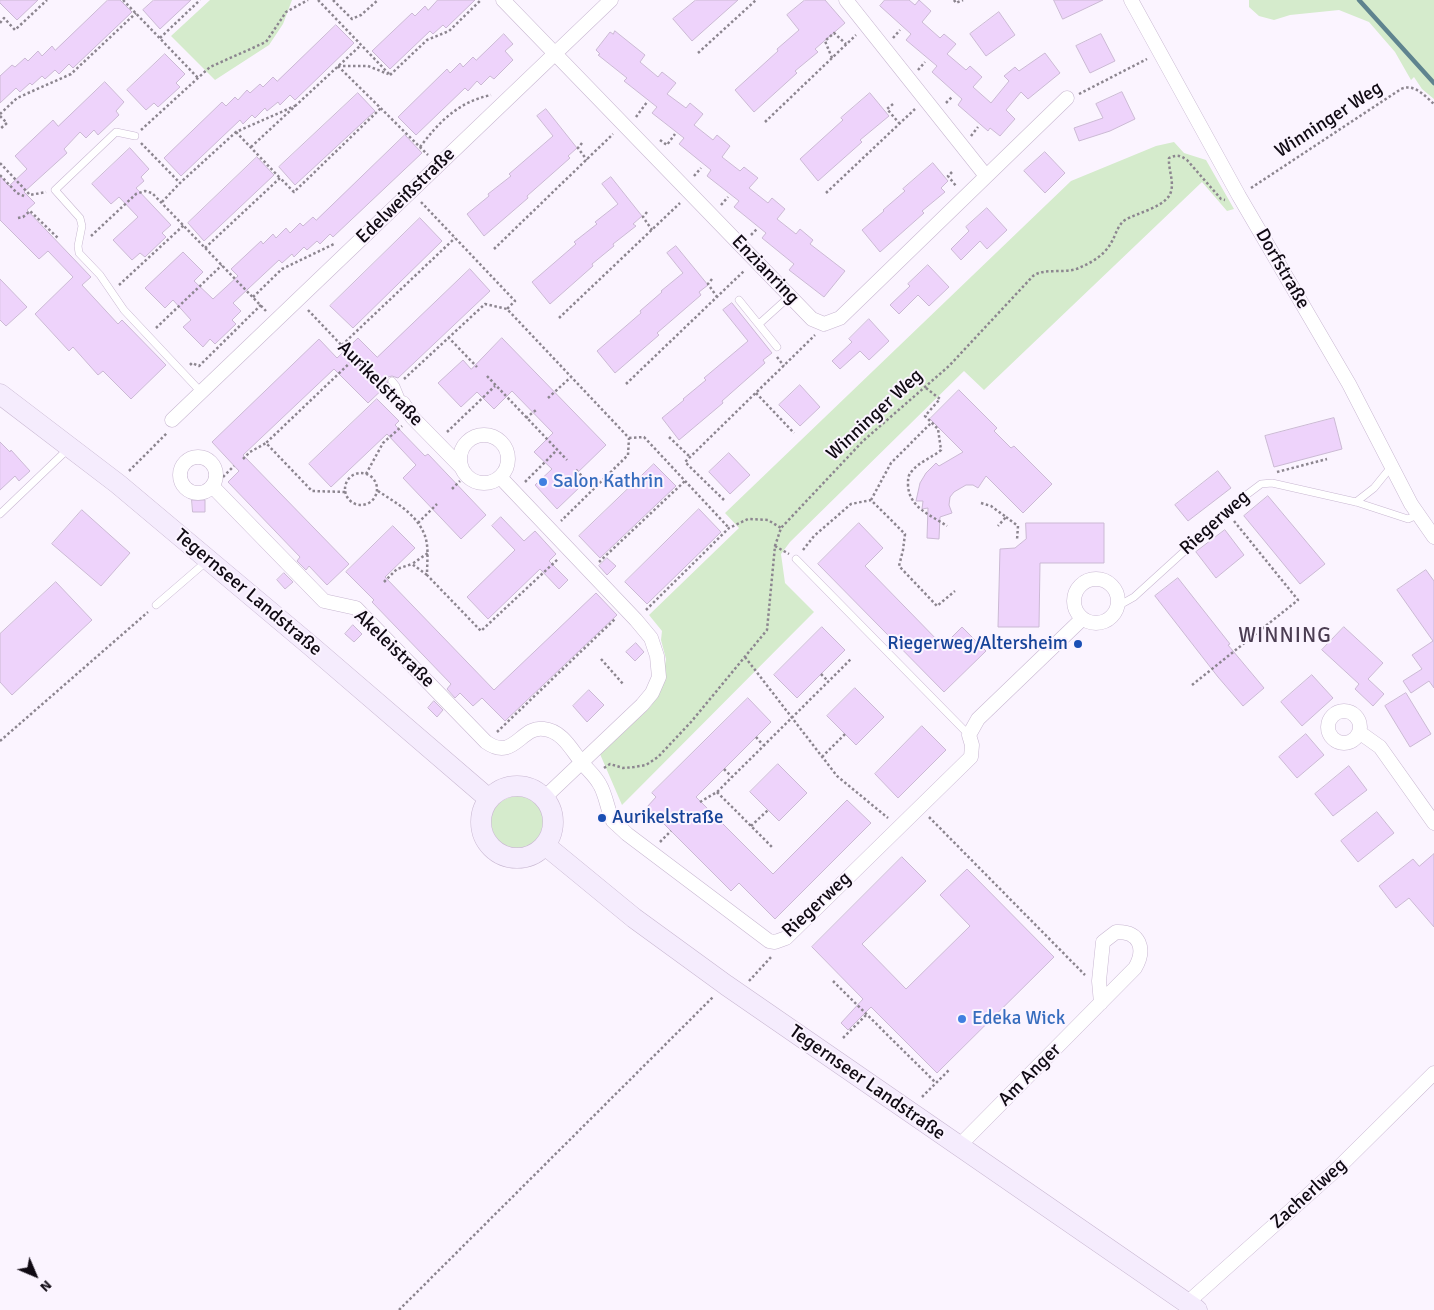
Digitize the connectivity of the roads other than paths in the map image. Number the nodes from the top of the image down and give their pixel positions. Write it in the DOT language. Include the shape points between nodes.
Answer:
graph roads {
  1 [pos="503,0"];
  2 [pos="611,0"];
  3 [pos="846,0"];
  4 [pos="1131,0"];
  5 [pos="555,54"];
  6 [pos="1067,98"];
  7 [pos="135,136"];
  8 [pos="986,176"];
  9 [pos="790,296"];
  10 [pos="740,300"];
  11 [pos="759,324"];
  12 [pos="777,347"];
  13 [pos="394,383"];
  14 [pos="201,392"];
  15 [pos="0,394"];
  16 [pos="404,403"];
  17 [pos="172,420"];
  18 [pos="70,447"];
  19 [pos="1391,467"];
  20 [pos="462,468"];
  21 [pos="500,477"];
  22 [pos="215,482"];
  23 [pos="1356,502"];
  24 [pos="0,514"];
  25 [pos="1417,515"];
  26 [pos="1434,537"];
  27 [pos="796,559"];
  28 [pos="209,560"];
  29 [pos="156,605"];
  30 [pos="1118,606"];
  31 [pos="1082,619"];
  32 [pos="1359,732"];
  33 [pos="969,734"];
  34 [pos="582,763"];
  35 [pos="544,798"];
  36 [pos="489,799"];
  37 [pos="1434,822"];
  38 [pos="545,845"];
  39 [pos="1101,1003"];
  40 [pos="1434,1073"];
  41 [pos="958,1146"];
  42 [pos="1188,1308"];
  1 -- 5 [label="street, Enzianring"];
  2 -- 5 [label="street, Edelweißstraße"];
  3 -- 8 [label="street"];
  4 -- 19 [label="street, Dorfstraße" via="1239,196 1349,384"];
  5 -- 9 [label="street, Enzianring"];
  5 -- 14 [label="street, Edelweißstraße"];
  6 -- 8 [label="street"];
  7 -- 14 [label="lane" via="116,132 55,190 80,218 79,253 103,279 110,293"];
  8 -- 9 [label="street, Enzianring" via="840,318 824,324 812,319"];
  9 -- 11 [label="lane"];
  10 -- 11 [label="lane"];
  11 -- 12 [label="lane"];
  13 -- 16 [label="lane"];
  14 -- 17 [label="street, Edelweißstraße"];
  15 -- 18 [label="main road, Tegernseer Landstraße"];
  16 -- 20 [label="street, Aurikelstraße" via="412,417"];
  18 -- 24 [label="lane"];
  18 -- 28 [label="main road, Tegernseer Landstraße"];
  19 -- 23 [label="lane" via="1374,488"];
  19 -- 25 [label="street, Dorfstraße"];
  20 -- 21 [label="street, Aurikelstraße" via="480,482 487,483"];
  20 -- 21 [label="street" via="465,445 471,439 486,435 501,441 506,448 508,463"];
  21 -- 34 [label="street" via="636,620 651,638 657,656 659,677 652,693"];
  22 -- 34 [label="street, Akeleistraße" via="324,601 356,608 486,742 501,749 516,743 534,729 545,728 559,735"];
  23 -- 25 [label="lane, Riegerweg" via="1408,519"];
  23 -- 30 [label="lane, Riegerweg" via="1272,483 1261,484 1134,596"];
  25 -- 26 [label="street, Dorfstraße"];
  27 -- 33 [label="lane"];
  28 -- 29 [label="lane"];
  28 -- 36 [label="main road, Tegernseer Landstraße"];
  30 -- 31 [label="street, Riegerweg" via="1112,617 1101,623"];
  30 -- 31 [label="street" via="1119,598 1112,586 1107,581 1092,579 1075,592 1074,606"];
  31 -- 33 [label="street" via="978,719"];
  32 -- 37 [label="street" via="1380,747"];
  33 -- 34 [label="street, Riegerweg" via="971,757 786,938 775,942 769,941 627,834 613,820 607,799"];
  34 -- 35 [label="street"];
  35 -- 36 [label="main road" via="532,789 517,786 502,790"];
  35 -- 38 [label="main road" via="553,816 551,836"];
  36 -- 38 [label="main road" via="481,820 484,837 494,850 510,857 526,858"];
  38 -- 41 [label="main road, Tegernseer Landstraße" via="634,918"];
  39 -- 39 [label="street, Am Anger" via="1139,961 1139,941 1128,933 1116,932 1103,942 1099,981"];
  39 -- 41 [label="street, Am Anger"];
  40 -- 42 [label="street, Zacherlweg"];
  41 -- 42 [label="main road, Tegernseer Landstraße"];
}
